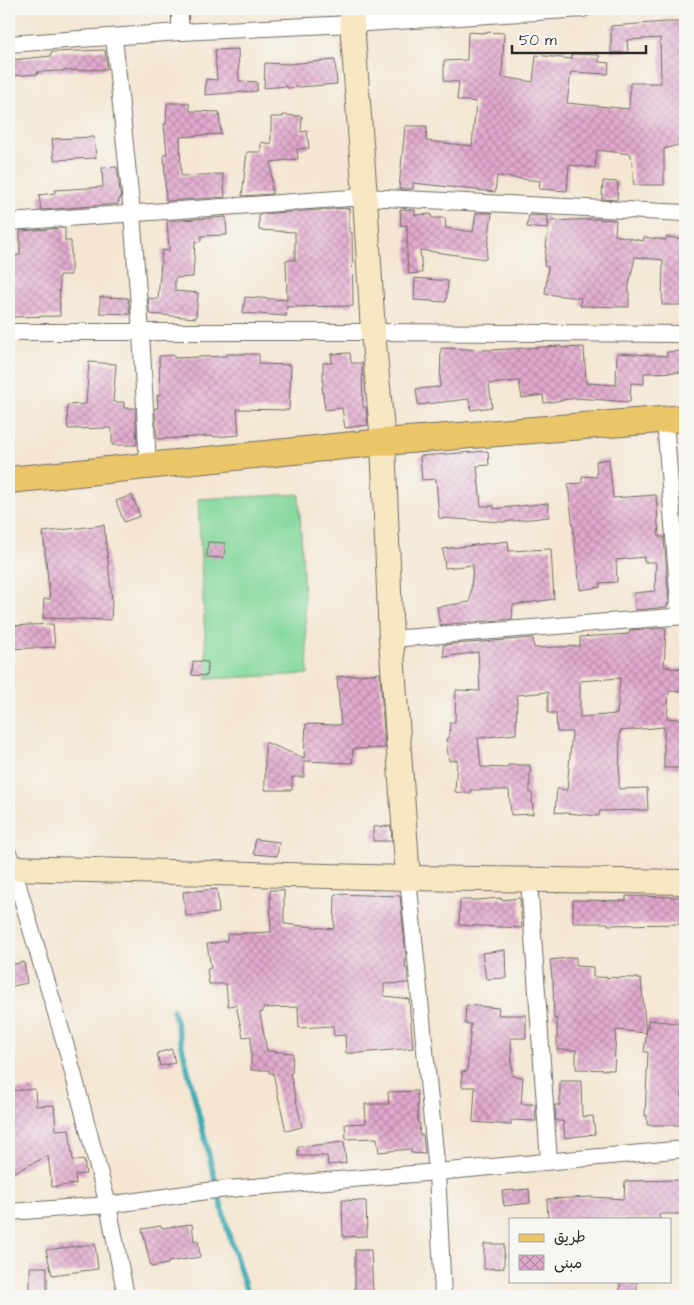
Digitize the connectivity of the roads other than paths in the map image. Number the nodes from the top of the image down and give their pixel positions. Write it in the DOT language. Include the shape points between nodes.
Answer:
graph roads {
  1 [pos="180,9"];
  2 [pos="583,9"];
  3 [pos="352,17"];
  4 [pos="180,32"];
  5 [pos="114,37"];
  6 [pos="9,44"];
  7 [pos="365,197"];
  8 [pos="132,213"];
  9 [pos="685,213"];
  10 [pos="9,222"];
  11 [pos="9,332"];
  12 [pos="141,332"];
  13 [pos="373,332"];
  14 [pos="685,334"];
  15 [pos="675,419"];
  16 [pos="383,442"];
  17 [pos="148,466"];
  18 [pos="9,480"];
  19 [pos="683,616"];
  20 [pos="392,639"];
  21 [pos="10,863"];
  22 [pos="408,878"];
  23 [pos="529,880"];
  24 [pos="685,882"];
  25 [pos="685,1149"];
  26 [pos="549,1162"];
  27 [pos="437,1172"];
  28 [pos="108,1205"];
  29 [pos="9,1212"];
  30 [pos="126,1296"];
  31 [pos="443,1296"];
  1 -- 4 [label="street"];
  2 -- 3 [label="street"];
  3 -- 4 [label="street"];
  3 -- 7 [label="street"];
  4 -- 5 [label="street"];
  5 -- 6 [label="street"];
  5 -- 8 [label="street"];
  7 -- 8 [label="street"];
  7 -- 9 [label="street"];
  7 -- 13 [label="street"];
  8 -- 10 [label="street"];
  8 -- 12 [label="street"];
  11 -- 12 [label="street"];
  12 -- 13 [label="street"];
  12 -- 17 [label="street"];
  13 -- 14 [label="street"];
  13 -- 16 [label="street"];
  15 -- 16 [label="main road"];
  15 -- 19 [label="street"];
  16 -- 17 [label="main road"];
  16 -- 20 [label="street"];
  17 -- 18 [label="main road"];
  19 -- 20 [label="street"];
  20 -- 22 [label="street"];
  21 -- 22 [label="street"];
  21 -- 28 [label="street" via="67,1050"];
  22 -- 23 [label="street"];
  22 -- 27 [label="street"];
  23 -- 24 [label="street"];
  23 -- 26 [label="street"];
  25 -- 26 [label="street"];
  26 -- 27 [label="street"];
  27 -- 28 [label="street" via="207,1191"];
  27 -- 31 [label="street"];
  28 -- 29 [label="street"];
  28 -- 30 [label="street"];
}
